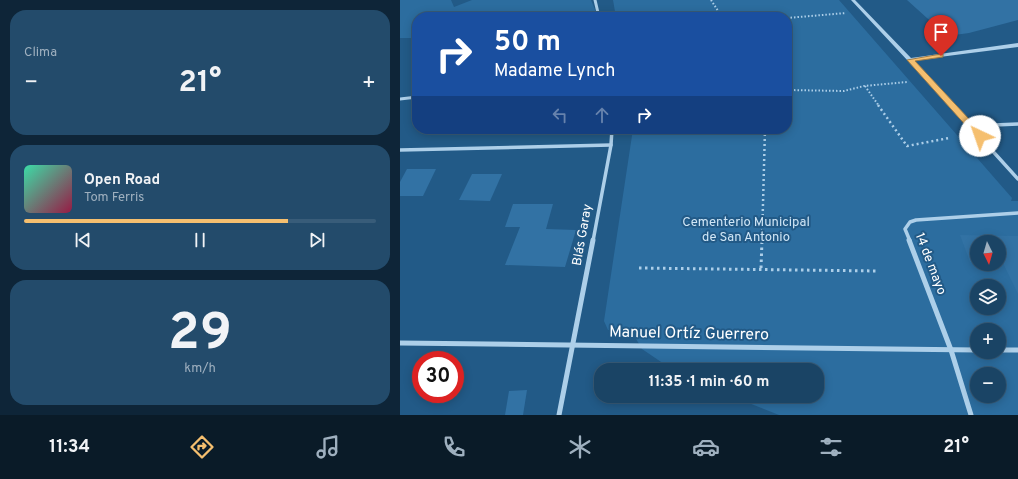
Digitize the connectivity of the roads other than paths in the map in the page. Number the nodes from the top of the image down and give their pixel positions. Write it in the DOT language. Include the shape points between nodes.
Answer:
graph roads {
  1 [pos="595,0"];
  2 [pos="853,0"];
  3 [pos="598,12"];
  4 [pos="1018,45"];
  5 [pos="910,60"];
  6 [pos="412,97"];
  7 [pos="400,99"];
  8 [pos="1018,124"];
  9 [pos="971,126"];
  10 [pos="612,134"];
  11 [pos="611,145"];
  12 [pos="400,150"];
  13 [pos="1018,179"];
  14 [pos="1018,213"];
  15 [pos="400,343"];
  16 [pos="574,345"];
  17 [pos="951,350"];
  18 [pos="970,350"];
  19 [pos="1006,350"];
  20 [pos="1018,350"];
  21 [pos="559,415"];
  22 [pos="971,415"];
  1 -- 3 [label="street"];
  2 -- 5 [label="street"];
  4 -- 5 [label="street"];
  5 -- 9 [label="street"];
  6 -- 7 [label="street"];
  8 -- 9 [label="street"];
  9 -- 13 [label="street"];
  10 -- 11 [label="street, Blás Garay"];
  11 -- 12 [label="street"];
  11 -- 16 [label="street, Blás Garay"];
  14 -- 17 [label="street, 14 de mayo" via="916,220 907,224 905,229"];
  15 -- 16 [label="street, Manuel Ortíz Guerrero"];
  16 -- 17 [label="street, Manuel Ortíz Guerrero"];
  16 -- 21 [label="street, Blás Garay"];
  17 -- 18 [label="street, Manuel Ortíz Guerrero"];
  17 -- 22 [label="street, 14 de mayo"];
  19 -- 20 [label="street"];
}
